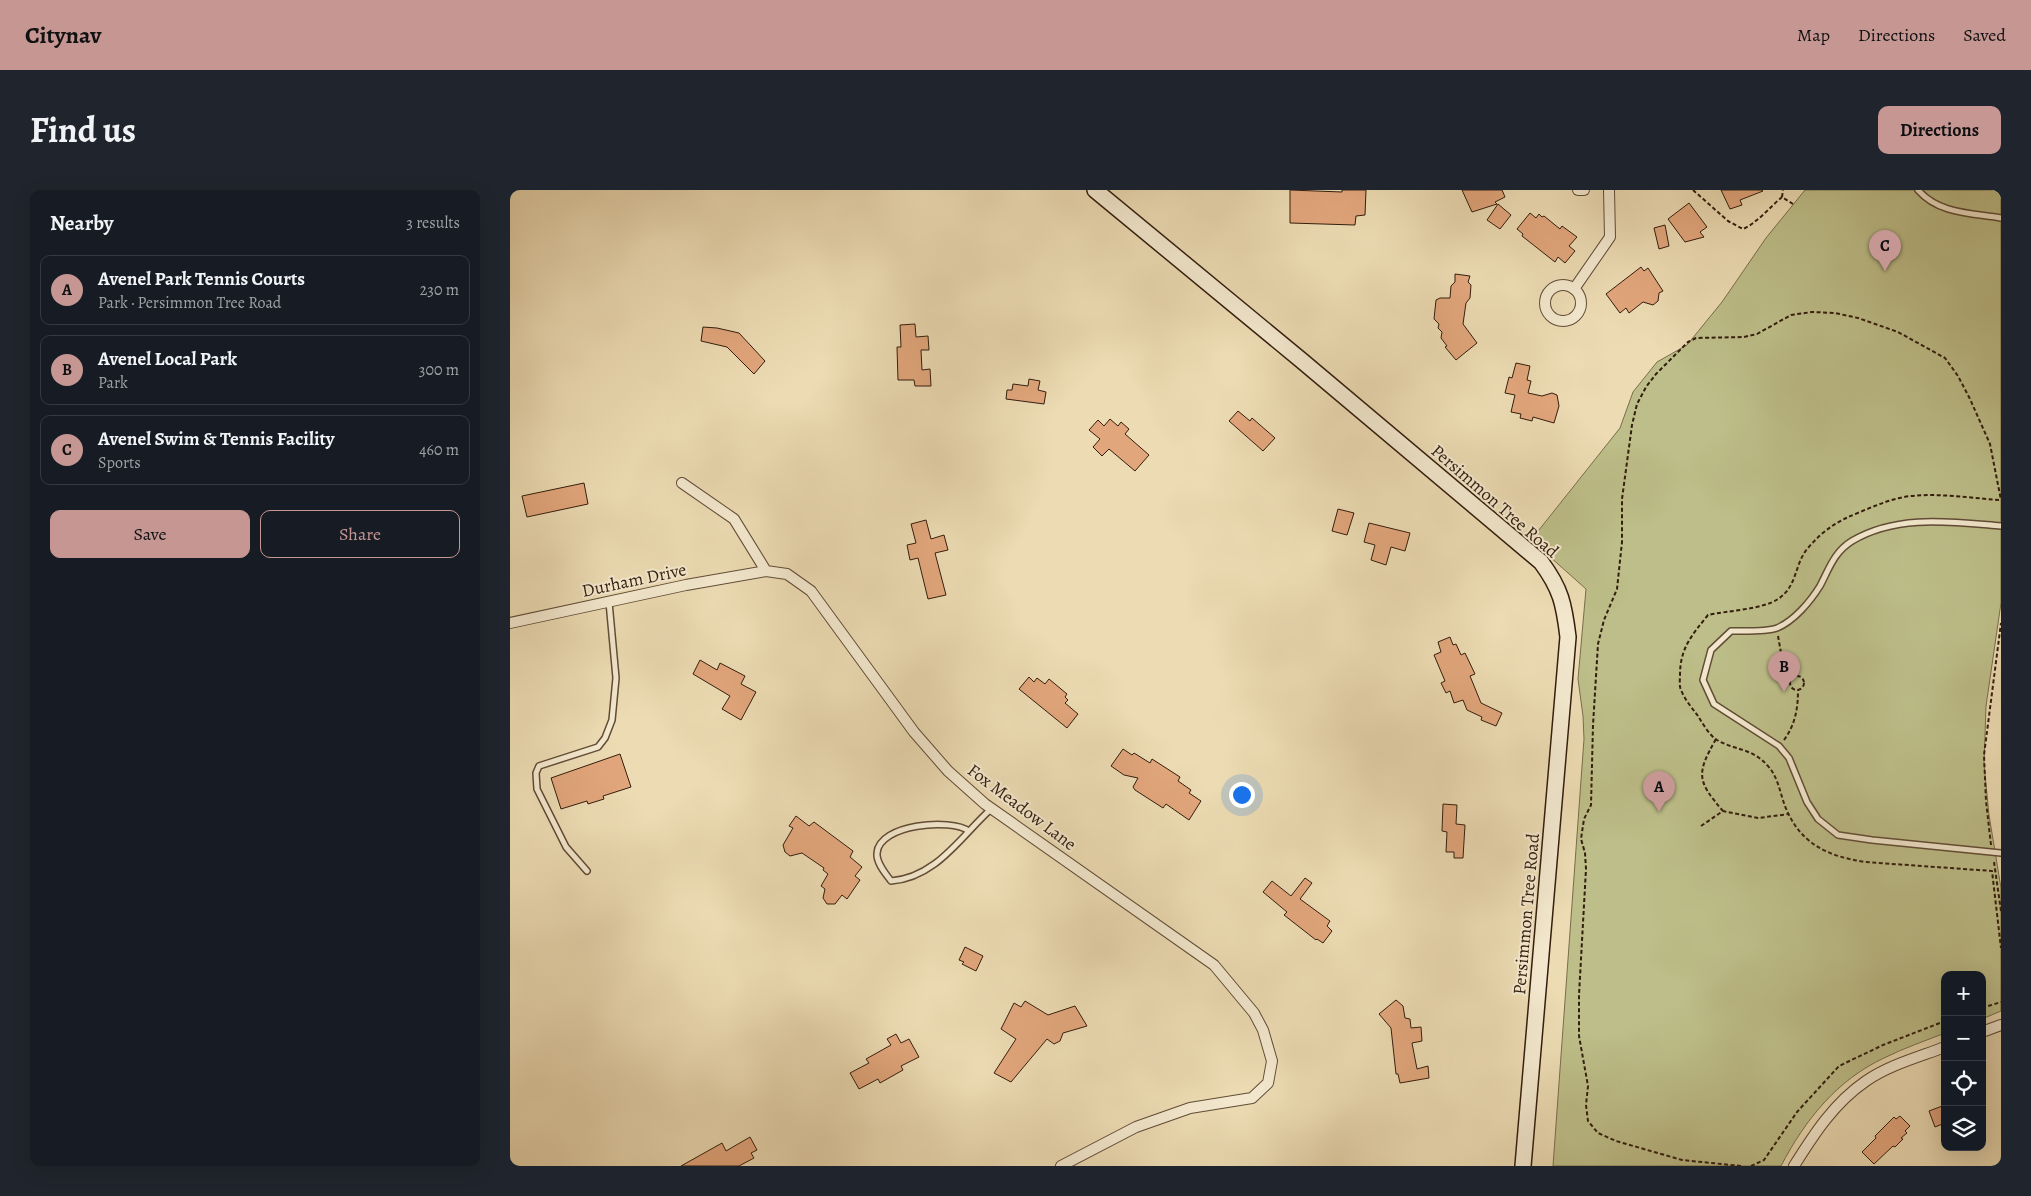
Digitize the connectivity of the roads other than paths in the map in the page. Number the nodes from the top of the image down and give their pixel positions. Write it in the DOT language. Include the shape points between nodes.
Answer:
graph roads {
  1 [pos="1095,190"];
  2 [pos="1578,190"];
  3 [pos="1584,190"];
  4 [pos="1609,190"];
  5 [pos="1918,190"];
  6 [pos="2001,218"];
  7 [pos="1574,289"];
  8 [pos="682,483"];
  9 [pos="2001,526"];
  10 [pos="766,571"];
  11 [pos="609,602"];
  12 [pos="510,623"];
  13 [pos="992,808"];
  14 [pos="969,831"];
  15 [pos="2001,853"];
  16 [pos="587,872"];
  17 [pos="2001,1025"];
  18 [pos="1986,1031"];
  19 [pos="1941,1049"];
  20 [pos="1061,1166"];
  21 [pos="1523,1166"];
  22 [pos="1794,1166"];
  1 -- 21 [label="main road, Persimmon Tree Road" via="1541,562 1554,580 1564,606 1568,637"];
  2 -- 3 [label="street"];
  4 -- 7 [label="street" via="1610,237"];
  5 -- 6 [label="lane" via="1942,208"];
  8 -- 10 [label="street" via="734,519"];
  9 -- 15 [label="lane" via="1933,520 1884,528 1851,541 1831,562 1819,587 1799,613 1776,629 1731,632 1712,650 1704,680 1714,704 1779,746 1789,758 1807,802 1818,819 1838,835"];
  10 -- 11 [label="street, Durham Drive"];
  10 -- 13 [label="street, Fox Meadow Lane" via="787,574 811,591 914,732 948,771"];
  11 -- 12 [label="street, Durham Drive"];
  11 -- 16 [label="lane" via="616,678 612,720 605,738 598,747 539,766 536,773 537,789 566,847"];
  13 -- 14 [label="lane"];
  13 -- 20 [label="street, Fox Meadow Lane" via="1214,965 1254,1013 1272,1061 1268,1083 1252,1098 1190,1108 1136,1127"];
  14 -- 14 [label="lane" via="933,866 905,880 891,881 876,854 880,843 904,829 943,824 962,825"];
  17 -- 18 [label="street"];
  19 -- 22 [label="street" via="1882,1072 1841,1101 1815,1132"];
}
